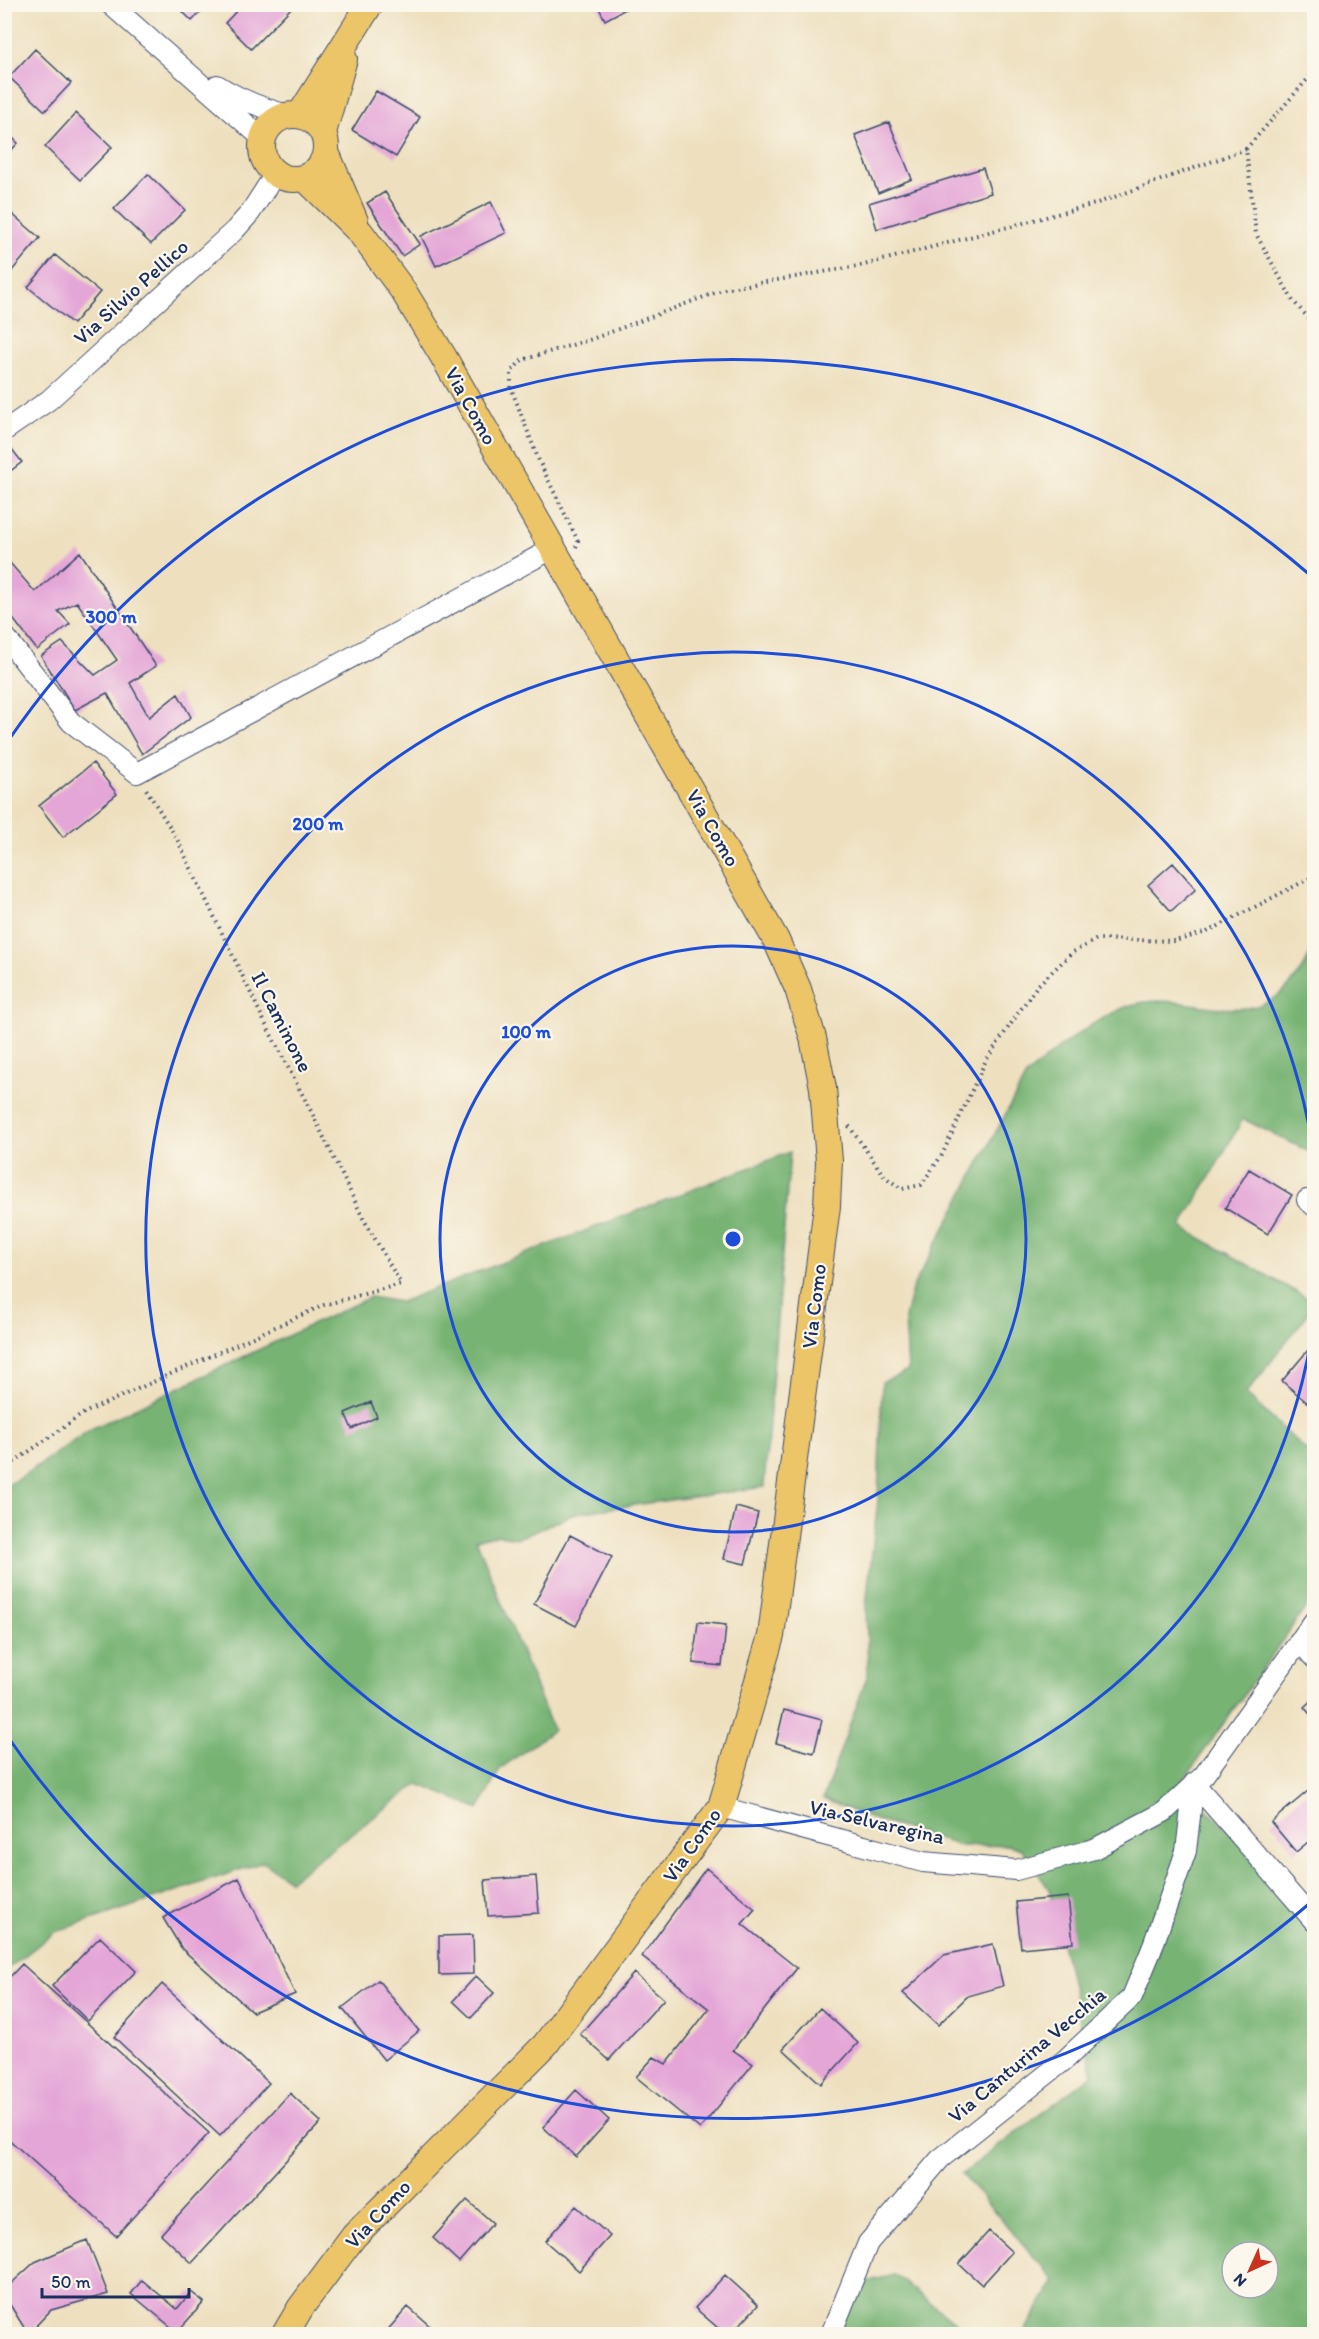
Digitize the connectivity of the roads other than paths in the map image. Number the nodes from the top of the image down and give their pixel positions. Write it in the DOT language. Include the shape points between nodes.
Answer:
graph roads {
  1 [pos="110,4"];
  2 [pos="370,4"];
  3 [pos="352,30"];
  4 [pos="141,32"];
  5 [pos="294,115"];
  6 [pos="262,138"];
  7 [pos="324,142"];
  8 [pos="275,174"];
  9 [pos="305,178"];
  10 [pos="360,232"];
  11 [pos="4,431"];
  12 [pos="552,549"];
  13 [pos="4,635"];
  14 [pos="1314,1621"];
  15 [pos="1299,1641"];
  16 [pos="1314,1658"];
  17 [pos="1194,1783"];
  18 [pos="721,1807"];
  19 [pos="1314,1921"];
  20 [pos="285,2334"];
  21 [pos="831,2334"];
  1 -- 4 [label="street"];
  2 -- 3 [label="main road"];
  3 -- 5 [label="main road"];
  3 -- 7 [label="main road"];
  4 -- 5 [label="street" via="236,98"];
  4 -- 6 [label="street"];
  5 -- 6 [label="main road" via="273,122"];
  5 -- 7 [label="main road" via="313,122"];
  6 -- 8 [label="main road" via="265,164"];
  7 -- 9 [label="main road" via="319,168"];
  7 -- 10 [label="main road, Via Como"];
  8 -- 9 [label="main road" via="291,180"];
  8 -- 11 [label="street, Via Silvio Pellico" via="235,230 48,400"];
  9 -- 10 [label="main road, Via Como"];
  10 -- 12 [label="main road, Via Como" via="404,292 443,356"];
  12 -- 13 [label="street" via="137,773 71,722"];
  12 -- 18 [label="main road, Via Como" via="776,940 798,989 823,1088 829,1161 827,1206 771,1636"];
  14 -- 15 [label="street, Via Selvaregina"];
  15 -- 16 [label="street"];
  15 -- 17 [label="street, Via Selvaregina" via="1204,1775"];
  17 -- 18 [label="street, Via Selvaregina" via="1164,1812 1094,1849 1016,1870 923,1862"];
  17 -- 19 [label="street"];
  17 -- 21 [label="street, Via Canturina Vecchia" via="1186,1851 1132,1997 1066,2059 940,2159 868,2243"];
  18 -- 20 [label="main road, Via Como" via="545,2045 354,2236"];
}
